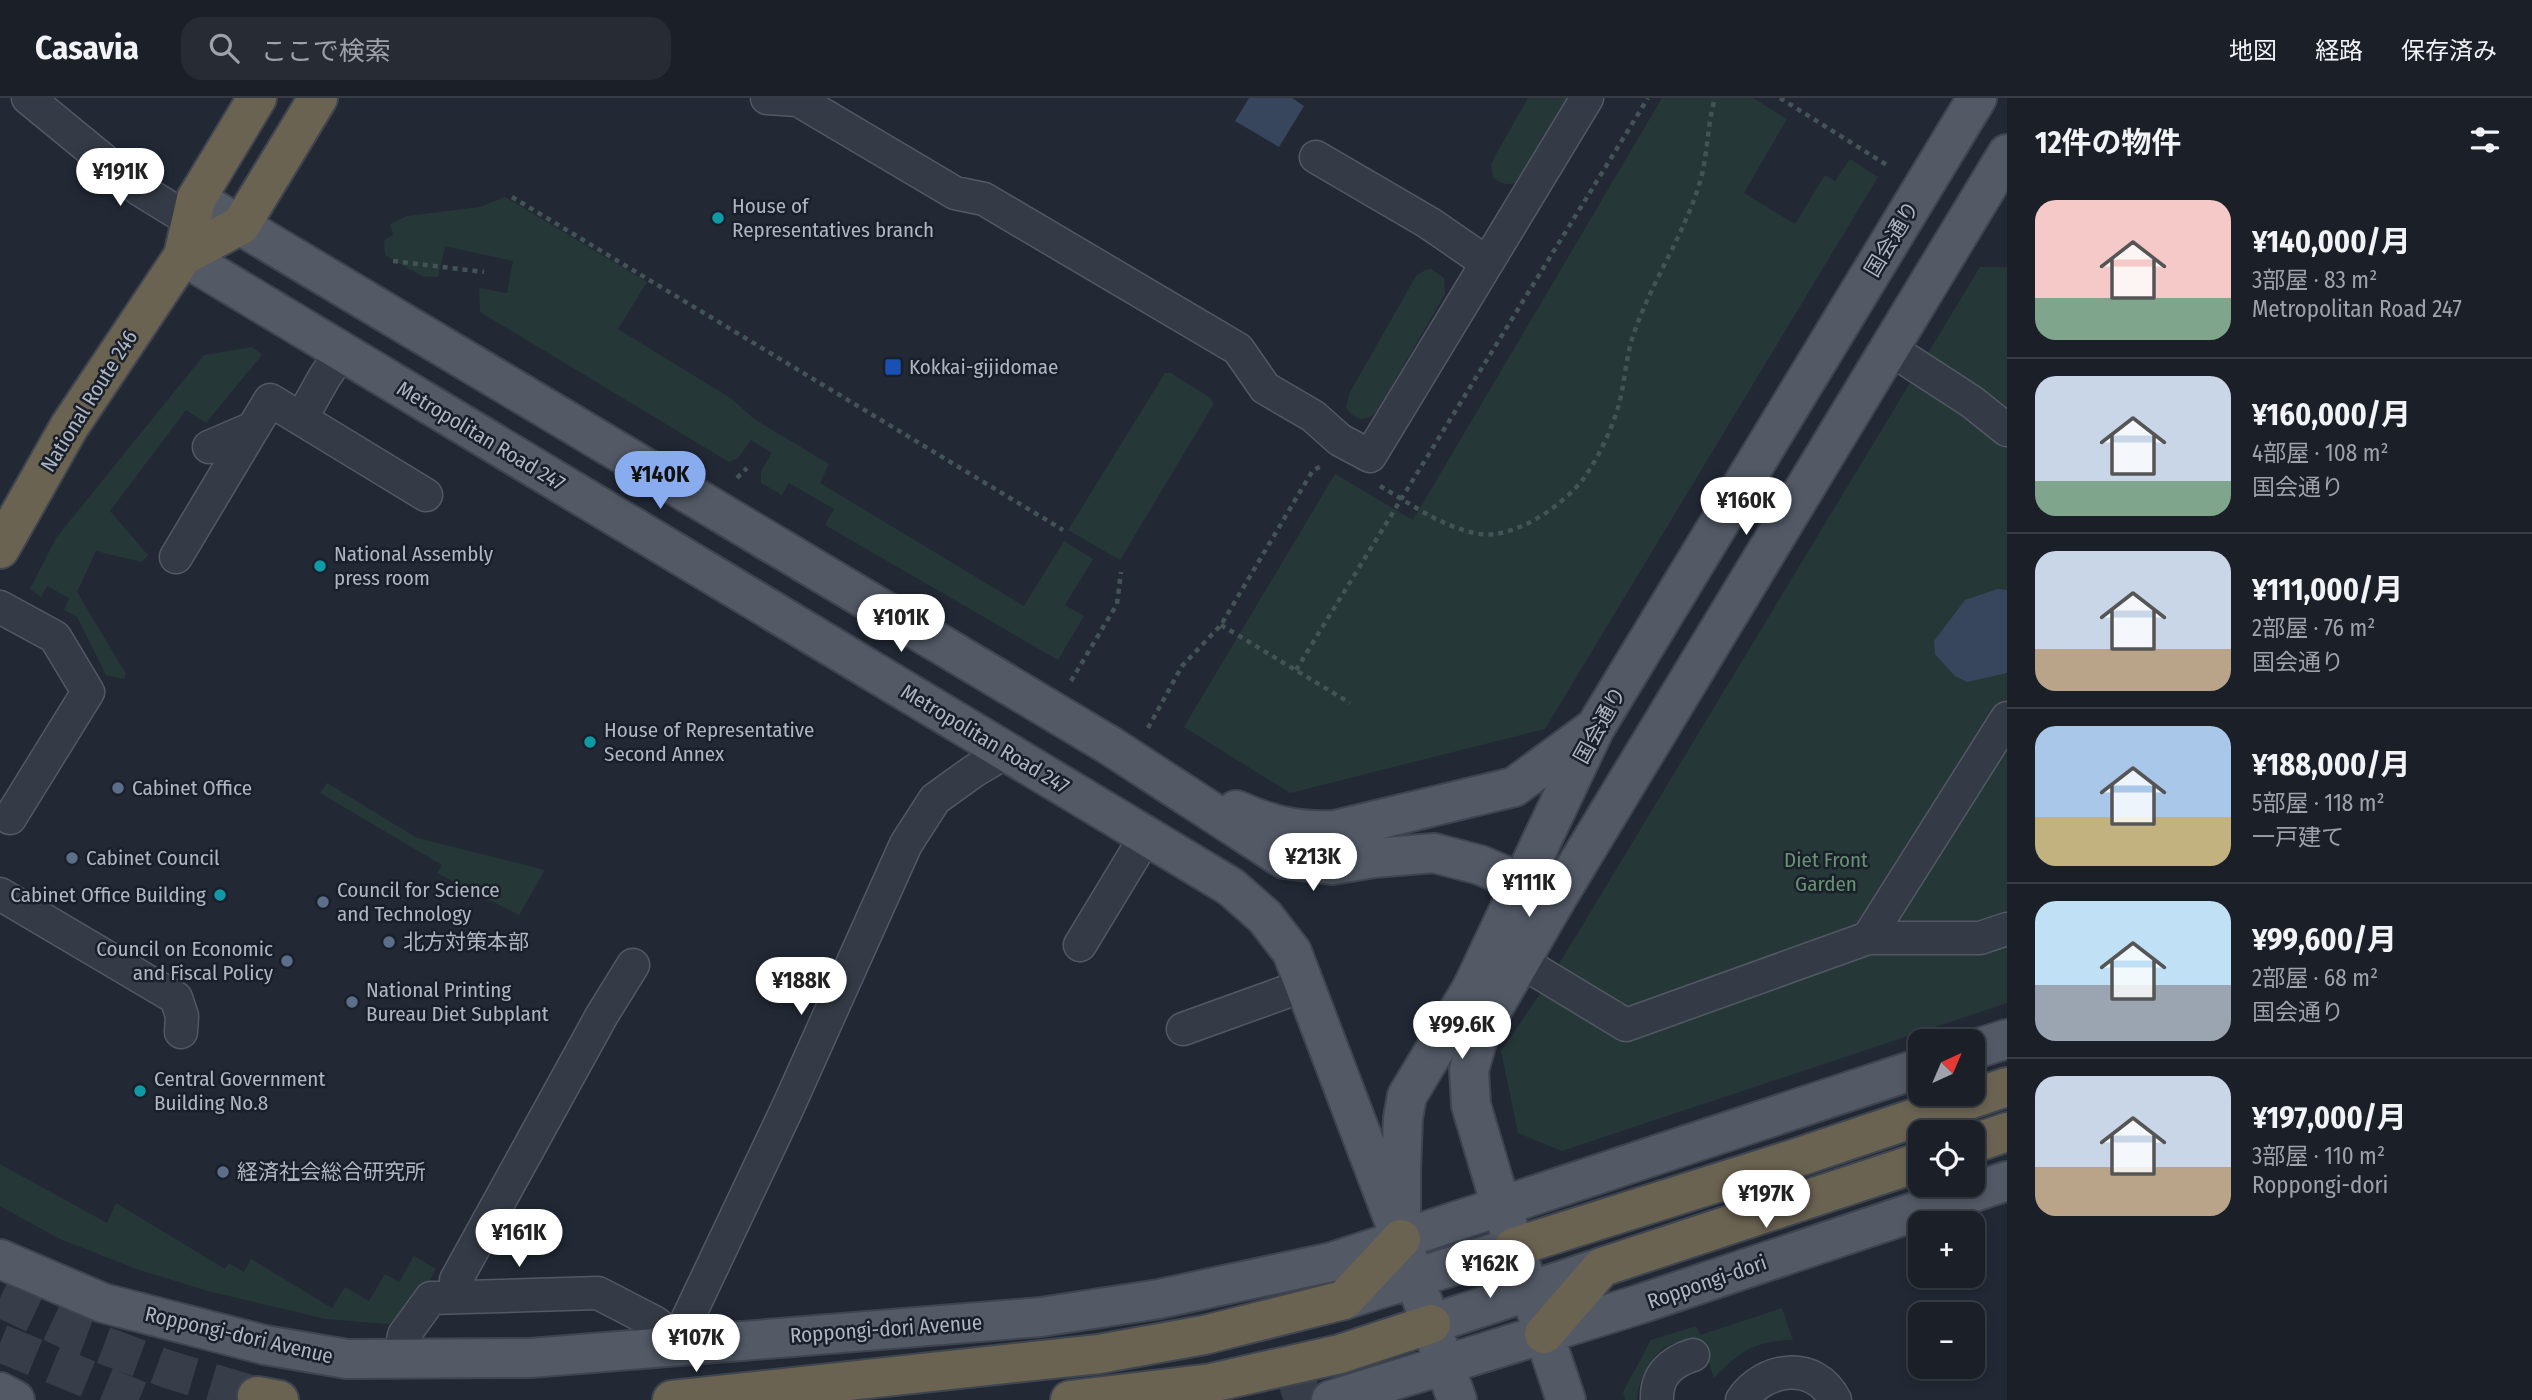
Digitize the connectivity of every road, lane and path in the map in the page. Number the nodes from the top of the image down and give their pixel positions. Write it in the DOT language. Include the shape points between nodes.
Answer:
graph roads {
  1 [pos="28,98"];
  2 [pos="257,98"];
  3 [pos="318,98"];
  4 [pos="767,98"];
  5 [pos="1587,98"];
  6 [pos="1648,98"];
  7 [pos="1715,98"];
  8 [pos="1780,98"];
  9 [pos="1977,98"];
  10 [pos="1955,134"];
  11 [pos="1316,157"];
  12 [pos="2005,160"];
  13 [pos="1890,167"];
  14 [pos="1934,170"];
  15 [pos="512,197"];
  16 [pos="1994,206"];
  17 [pos="190,225"];
  18 [pos="241,225"];
  19 [pos="393,261"];
  20 [pos="1487,263"];
  21 [pos="484,272"];
  22 [pos="1889,348"];
  23 [pos="342,351"];
  24 [pos="301,418"];
  25 [pos="253,428"];
  26 [pos="2007,430"];
  27 [pos="209,447"];
  28 [pos="1331,462"];
  29 [pos="747,468"];
  30 [pos="737,478"];
  31 [pos="1370,480"];
  32 [pos="426,495"];
  33 [pos="1400,498"];
  34 [pos="1063,530"];
  35 [pos="0,549"];
  36 [pos="176,557"];
  37 [pos="1121,572"];
  38 [pos="0,607"];
  39 [pos="1221,625"];
  40 [pos="1296,670"];
  41 [pos="1069,684"];
  42 [pos="1350,703"];
  43 [pos="2007,718"];
  44 [pos="1595,728"];
  45 [pos="1147,729"];
  46 [pos="1006,752"];
  47 [pos="1154,775"];
  48 [pos="10,818"];
  49 [pos="1146,836"];
  50 [pos="1521,885"];
  51 [pos="0,894"];
  52 [pos="1557,898"];
  53 [pos="2007,929"];
  54 [pos="1868,937"];
  55 [pos="1080,945"];
  56 [pos="1520,961"];
  57 [pos="633,965"];
  58 [pos="1305,985"];
  59 [pos="1183,1030"];
  60 [pos="181,1032"];
  61 [pos="2007,1039"];
  62 [pos="1985,1046"];
  63 [pos="1908,1072"];
  64 [pos="2007,1087"];
  65 [pos="2007,1132"];
  66 [pos="1985,1140"];
  67 [pos="1908,1166"];
  68 [pos="2007,1181"];
  69 [pos="1501,1206"];
  70 [pos="1402,1239"];
  71 [pos="1514,1247"];
  72 [pos="0,1259"];
  73 [pos="1602,1267"];
  74 [pos="1415,1277"];
  75 [pos="1529,1291"];
  76 [pos="456,1297"];
  77 [pos="1344,1300"];
  78 [pos="1431,1324"];
  79 [pos="1544,1334"];
  80 [pos="684,1345"];
  81 [pos="1693,1355"];
  82 [pos="400,1360"];
  83 [pos="1451,1383"];
  84 [pos="0,1392"];
  85 [pos="15,1400"];
  86 [pos="672,1400"];
  87 [pos="1070,1400"];
  88 [pos="1331,1400"];
  89 [pos="1566,1400"];
  90 [pos="1657,1400"];
  91 [pos="1742,1400"];
  92 [pos="1835,1400"];
  1 -- 17 [label="street"];
  2 -- 17 [label="highway, National Route 246"];
  3 -- 18 [label="highway"];
  4 -- 20 [label="street" via="798,100 955,193 984,199 1238,349 1265,388 1370,456"];
  5 -- 20 [label="street"];
  6 -- 33 [label="path"];
  7 -- 33 [label="path" via="1695,195 1642,310 1609,433 1582,480 1542,516 1500,534 1461,530"];
  8 -- 13 [label="path"];
  9 -- 10 [label="main road, 国会通り"];
  10 -- 12 [label="main road"];
  10 -- 14 [label="main road, 国会通り"];
  11 -- 20 [label="street"];
  12 -- 16 [label="main road"];
  14 -- 16 [label="main road"];
  14 -- 44 [label="main road, 国会通り"];
  15 -- 34 [label="path"];
  16 -- 22 [label="main road"];
  17 -- 18 [label="highway, National Route 246"];
  17 -- 18 [label="main road"];
  17 -- 23 [label="main road, Metropolitan Road 247"];
  17 -- 35 [label="highway, National Route 246"];
  18 -- 47 [label="main road"];
  19 -- 21 [label="path"];
  22 -- 26 [label="street" via="1972,401"];
  22 -- 52 [label="main road"];
  23 -- 24 [label="street"];
  23 -- 46 [label="main road, Metropolitan Road 247"];
  24 -- 25 [label="street" via="270,400"];
  24 -- 32 [label="street"];
  25 -- 27 [label="street"];
  25 -- 36 [label="street"];
  28 -- 39 [label="path" via="1313,470"];
  29 -- 30 [label="path"];
  31 -- 33 [label="path"];
  33 -- 40 [label="path"];
  37 -- 41 [label="path" via="1117,604"];
  38 -- 48 [label="street" via="55,637 88,692"];
  39 -- 40 [label="path"];
  39 -- 45 [label="path" via="1182,666"];
  40 -- 42 [label="path"];
  43 -- 54 [label="street"];
  44 -- 47 [label="main road" via="1514,787 1335,830 1311,832 1270,825"];
  44 -- 50 [label="main road, 国会通り"];
  46 -- 49 [label="main road, Metropolitan Road 247"];
  46 -- 80 [label="street" via="935,799 906,844 688,1318"];
  47 -- 50 [label="main road" via="1284,859 1332,865 1434,853 1480,865"];
  49 -- 55 [label="street"];
  49 -- 58 [label="main road, Metropolitan Road 247" via="1231,887 1265,917 1293,951"];
  50 -- 52 [label="main road"];
  50 -- 70 [label="main road, 国会通り" via="1472,988 1407,1096"];
  51 -- 60 [label="street" via="176,998"];
  52 -- 56 [label="main road"];
  53 -- 54 [label="street" via="1980,938"];
  54 -- 56 [label="street" via="1626,1025"];
  56 -- 69 [label="main road" via="1480,1031 1469,1070 1471,1105"];
  57 -- 76 [label="street" via="456,1280"];
  58 -- 59 [label="street"];
  58 -- 70 [label="main road, Metropolitan Road 247"];
  61 -- 62 [label="main road"];
  63 -- 69 [label="main road"];
  64 -- 71 [label="highway"];
  65 -- 66 [label="highway"];
  67 -- 73 [label="highway"];
  68 -- 79 [label="main road, Roppongi-dori"];
  69 -- 70 [label="main road"];
  69 -- 71 [label="main road"];
  70 -- 71 [label="main road"];
  70 -- 74 [label="main road, 国会通り"];
  70 -- 77 [label="highway"];
  70 -- 80 [label="main road, Roppongi-dori Avenue" via="1310,1268 1159,1300 1041,1317"];
  71 -- 74 [label="main road"];
  71 -- 75 [label="main road"];
  72 -- 82 [label="main road, Roppongi-dori Avenue" via="103,1303 184,1325 347,1359"];
  73 -- 75 [label="main road"];
  73 -- 79 [label="highway"];
  74 -- 77 [label="main road"];
  74 -- 78 [label="main road, 国会通り"];
  75 -- 78 [label="main road"];
  75 -- 79 [label="main road"];
  76 -- 80 [label="street" via="598,1293 654,1322"];
  76 -- 82 [label="street" via="431,1298 404,1335"];
  77 -- 86 [label="highway" via="1204,1335 1099,1354"];
  78 -- 79 [label="main road"];
  78 -- 83 [label="main road, 国会通り"];
  78 -- 87 [label="highway" via="1340,1354 1211,1383"];
  79 -- 83 [label="main road, Roppongi-dori"];
  79 -- 89 [label="main road"];
  80 -- 82 [label="main road, Roppongi-dori Avenue" via="530,1358"];
  81 -- 90 [label="street" via="1666,1369 1656,1386"];
  83 -- 88 [label="main road"];
  84 -- 85 [label="main road"];
  91 -- 92 [label="street" via="1765,1377 1782,1373 1818,1381"];
}
